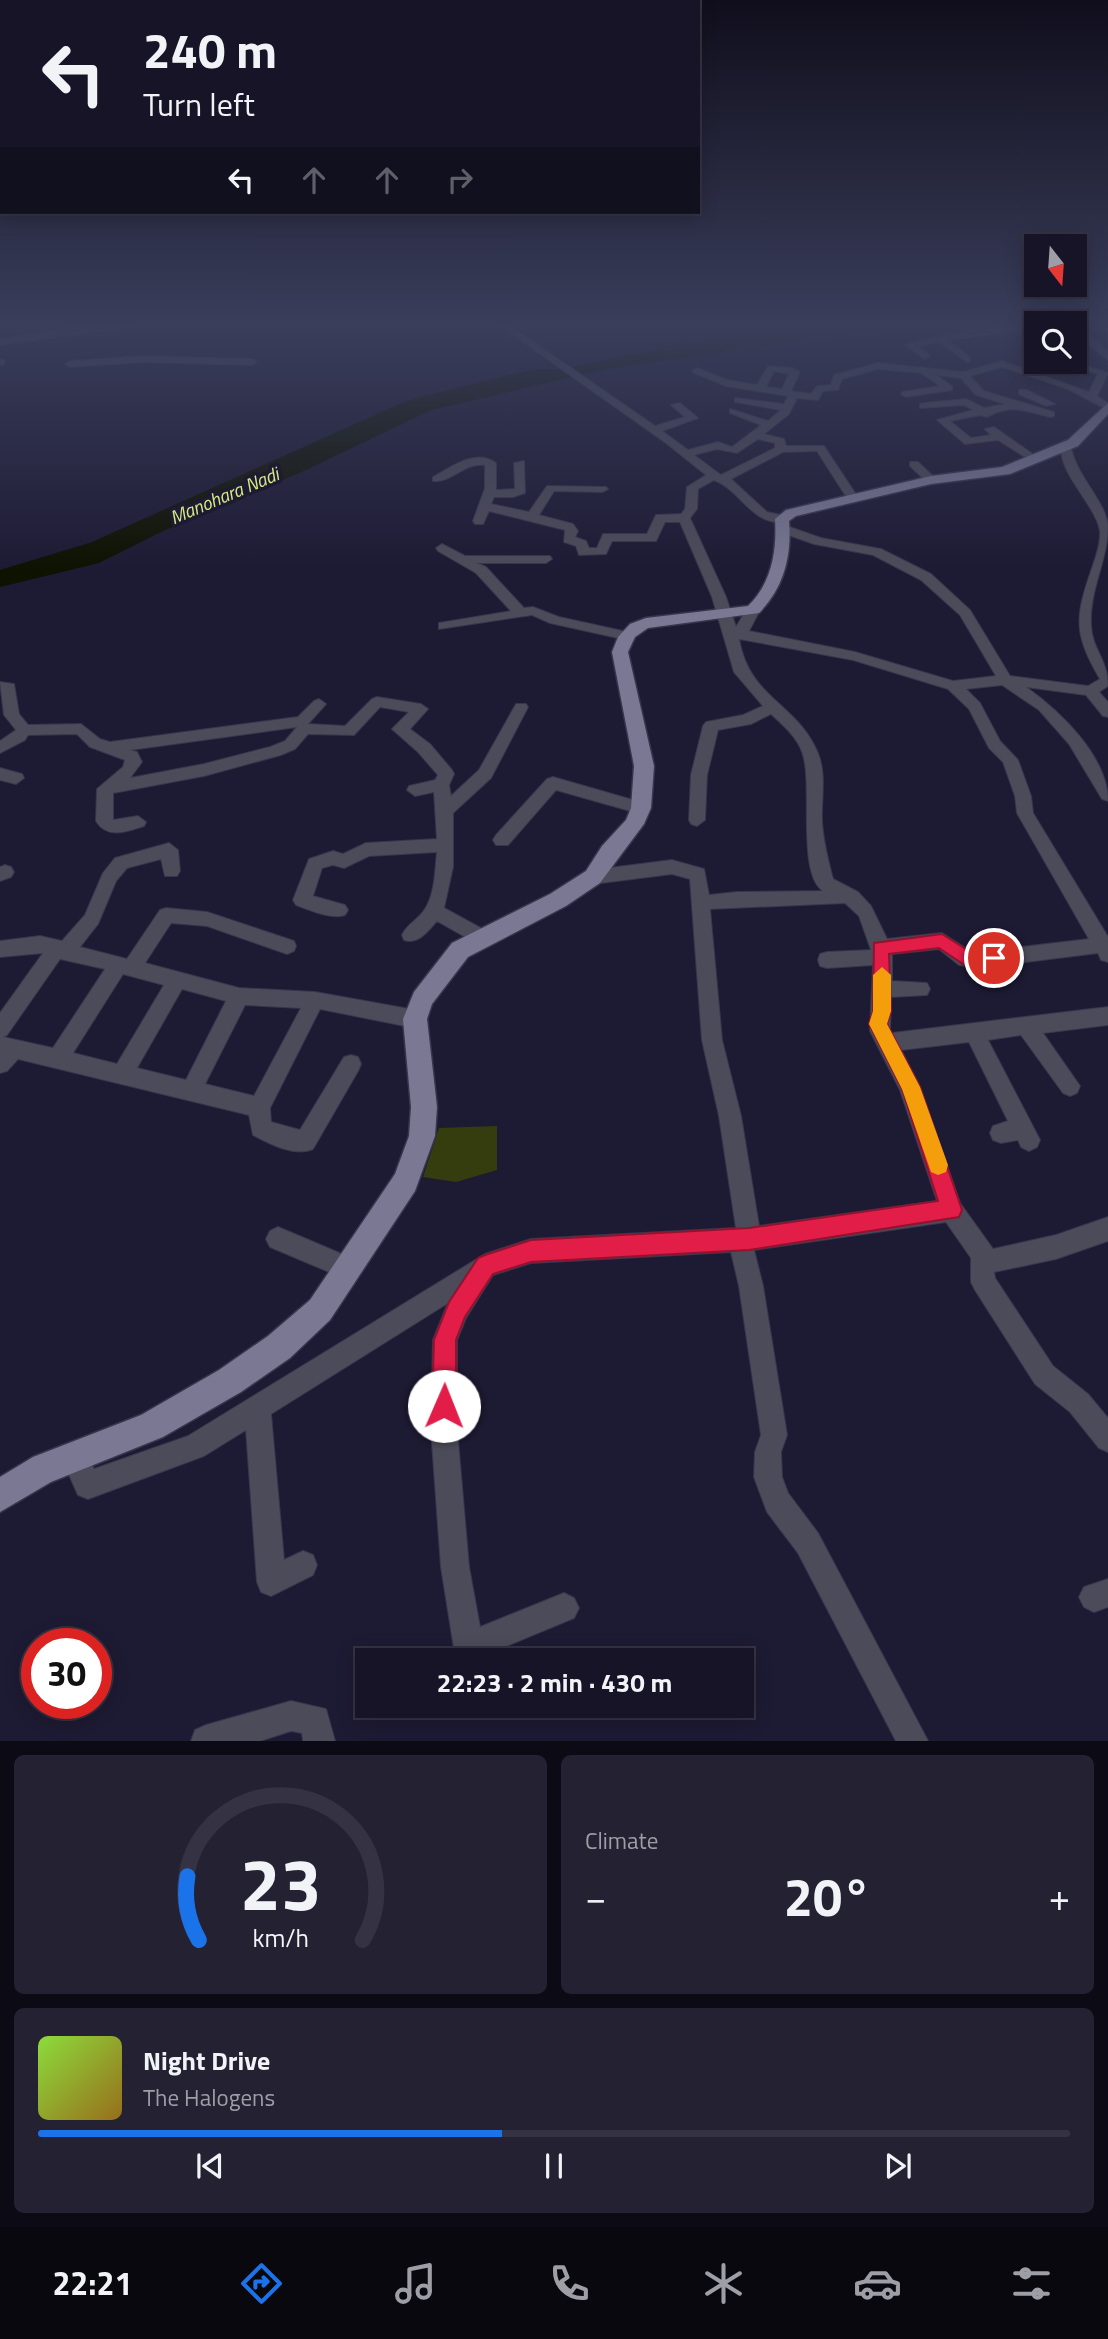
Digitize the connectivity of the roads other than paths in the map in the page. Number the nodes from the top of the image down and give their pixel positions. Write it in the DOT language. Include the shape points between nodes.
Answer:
graph roads {
  1 [pos="622,408"];
  2 [pos="680,408"];
  3 [pos="788,408"];
  4 [pos="979,408"];
  5 [pos="1004,408"];
  6 [pos="1036,408"];
  7 [pos="1050,408"];
  8 [pos="1107,408"];
  9 [pos="734,411"];
  10 [pos="987,414"];
  11 [pos="972,416"];
  12 [pos="767,424"];
  13 [pos="653,430"];
  14 [pos="756,435"];
  15 [pos="1000,436"];
  16 [pos="1066,447"];
  17 [pos="781,449"];
  18 [pos="686,454"];
  19 [pos="1033,459"];
  20 [pos="520,463"];
  21 [pos="914,464"];
  22 [pos="718,477"];
  23 [pos="438,479"];
  24 [pos="931,480"];
  25 [pos="602,489"];
  26 [pos="490,493"];
  27 [pos="853,499"];
  28 [pos="486,507"];
  29 [pos="532,517"];
  30 [pos="684,518"];
  31 [pos="479,522"];
  32 [pos="783,524"];
  33 [pos="1108,541"];
  34 [pos="442,548"];
  35 [pos="466,559"];
  36 [pos="546,559"];
  37 [pos="1104,566"];
  38 [pos="753,610"];
  39 [pos="519,611"];
  40 [pos="723,613"];
  41 [pos="444,626"];
  42 [pos="737,635"];
  43 [pos="627,636"];
  44 [pos="1005,680"];
  45 [pos="953,686"];
  46 [pos="0,687"];
  47 [pos="1090,691"];
  48 [pos="319,705"];
  49 [pos="521,707"];
  50 [pos="772,708"];
  51 [pos="1108,712"];
  52 [pos="303,725"];
  53 [pos="24,730"];
  54 [pos="110,747"];
  55 [pos="0,748"];
  56 [pos="441,785"];
  57 [pos="105,789"];
  58 [pos="415,790"];
  59 [pos="1108,795"];
  60 [pos="641,808"];
  61 [pos="443,813"];
  62 [pos="697,820"];
  63 [pos="138,822"];
  64 [pos="502,840"];
  65 [pos="446,845"];
  66 [pos="171,871"];
  67 [pos="593,877"];
  68 [pos="845,896"];
  69 [pos="702,903"];
  70 [pos="339,910"];
  71 [pos="434,911"];
  72 [pos="411,935"];
  73 [pos="481,936"];
  74 [pos="287,946"];
  75 [pos="0,949"];
  76 [pos="61,950"];
  77 [pos="1106,950"];
  78 [pos="881,953"];
  79 [pos="827,960"];
  80 [pos="124,966"];
  81 [pos="177,980"];
  82 [pos="881,989"];
  83 [pos="910,994"];
  84 [pos="239,996"];
  85 [pos="315,1000"];
  86 [pos="1108,1016"];
  87 [pos="415,1019"];
  88 [pos="1026,1026"];
  89 [pos="0,1029"];
  90 [pos="975,1034"];
  91 [pos="887,1043"];
  92 [pos="5,1053"];
  93 [pos="59,1057"];
  94 [pos="351,1064"];
  95 [pos="123,1073"];
  96 [pos="1070,1086"];
  97 [pos="192,1089"];
  98 [pos="259,1107"];
  99 [pos="1018,1134"];
  100 [pos="951,1210"];
  101 [pos="1108,1229"];
  102 [pos="278,1239"];
  103 [pos="745,1239"];
  104 [pos="988,1261"];
  105 [pos="485,1266"];
  106 [pos="348,1268"];
  107 [pos="258,1409"];
  108 [pos="1108,1439"];
  109 [pos="75,1459"];
  110 [pos="0,1496"];
  111 [pos="303,1565"];
  112 [pos="564,1608"];
  113 [pos="468,1648"];
  114 [pos="481,1648"];
  115 [pos="206,1741"];
  116 [pos="319,1741"];
  117 [pos="913,1741"];
  1 -- 13 [label="street"];
  2 -- 13 [label="street" via="693,418"];
  3 -- 12 [label="street"];
  4 -- 10 [label="street"];
  5 -- 10 [label="street"];
  6 -- 7 [label="street" via="1055,411"];
  8 -- 16 [label="main road"];
  9 -- 12 [label="street"];
  10 -- 11 [label="street"];
  11 -- 15 [label="street"];
  11 -- 15 [label="street" via="943,421 969,442"];
  12 -- 14 [label="street"];
  13 -- 18 [label="street"];
  14 -- 17 [label="street" via="780,441"];
  14 -- 18 [label="street" via="733,452 718,445"];
  15 -- 19 [label="street"];
  16 -- 19 [label="main road"];
  16 -- 33 [label="street" via="1104,522"];
  17 -- 22 [label="street"];
  17 -- 27 [label="street" via="820,448"];
  18 -- 22 [label="street"];
  19 -- 24 [label="main road" via="1005,471"];
  20 -- 26 [label="street" via="521,491"];
  21 -- 24 [label="street"];
  22 -- 30 [label="street" via="692,487 691,509"];
  22 -- 32 [label="street" via="764,515"];
  23 -- 26 [label="street" via="470,461 485,461 490,463"];
  24 -- 27 [label="main road"];
  25 -- 29 [label="street" via="551,488"];
  26 -- 28 [label="street"];
  27 -- 32 [label="main road" via="791,513"];
  28 -- 29 [label="street"];
  28 -- 31 [label="street"];
  29 -- 30 [label="street" via="569,527 568,539 582,544 583,552 594,554 602,551 607,537 652,538 660,518"];
  30 -- 40 [label="street"];
  32 -- 38 [label="main road" via="774,586"];
  32 -- 44 [label="street" via="818,541 877,552 926,577 965,613"];
  33 -- 37 [label="street"];
  34 -- 35 [label="street"];
  35 -- 36 [label="street"];
  35 -- 39 [label="street"];
  37 -- 47 [label="street" via="1085,606 1086,640 1108,680"];
  38 -- 40 [label="main road"];
  38 -- 42 [label="street"];
  39 -- 41 [label="street"];
  39 -- 43 [label="street"];
  40 -- 42 [label="street"];
  40 -- 43 [label="main road" via="646,623"];
  42 -- 45 [label="street" via="855,656"];
  42 -- 50 [label="street" via="734,659 741,674"];
  43 -- 60 [label="main road" via="620,652 644,766"];
  44 -- 45 [label="street"];
  44 -- 47 [label="street"];
  44 -- 59 [label="street" via="1044,707 1063,727"];
  45 -- 77 [label="street" via="975,706 994,744 1010,760 1024,813"];
  46 -- 53 [label="street" via="9,687 12,715"];
  47 -- 51 [label="street"];
  48 -- 52 [label="street"];
  49 -- 61 [label="street" via="485,774"];
  50 -- 62 [label="street" via="746,720 710,726 699,775"];
  50 -- 68 [label="street" via="809,751 818,858 825,883"];
  52 -- 54 [label="street"];
  52 -- 56 [label="street" via="349,731 377,702 421,709 400,729 446,774"];
  52 -- 57 [label="street" via="290,744 275,751"];
  53 -- 54 [label="street" via="81,729 95,743"];
  53 -- 55 [label="street"];
  54 -- 57 [label="street" via="134,762"];
  56 -- 58 [label="street"];
  56 -- 61 [label="street"];
  57 -- 63 [label="street" via="104,821 110,827"];
  60 -- 64 [label="street" via="553,783"];
  60 -- 67 [label="main road"];
  61 -- 65 [label="street"];
  65 -- 70 [label="street" via="366,850 344,861 333,858 315,864 302,900"];
  65 -- 71 [label="street"];
  66 -- 76 [label="street" via="169,850 121,863 109,878 92,919"];
  67 -- 69 [label="street" via="672,867 690,870 698,874"];
  67 -- 73 [label="main road" via="558,900"];
  68 -- 69 [label="street"];
  68 -- 78 [label="street" via="865,911"];
  69 -- 103 [label="street" via="712,1040 730,1116"];
  71 -- 72 [label="street"];
  71 -- 73 [label="street"];
  73 -- 87 [label="main road" via="443,968"];
  74 -- 80 [label="street" via="207,919 166,915"];
  75 -- 76 [label="street" via="29,943"];
  76 -- 80 [label="street"];
  76 -- 89 [label="street"];
  77 -- 78 [label="street" via="1012,963 966,958 942,941"];
  78 -- 79 [label="street"];
  78 -- 82 [label="street"];
  80 -- 81 [label="street"];
  80 -- 93 [label="street"];
  81 -- 84 [label="street"];
  81 -- 95 [label="street"];
  82 -- 83 [label="street"];
  82 -- 91 [label="street" via="878,1024"];
  84 -- 85 [label="street"];
  84 -- 97 [label="street"];
  85 -- 87 [label="street"];
  85 -- 98 [label="street"];
  86 -- 88 [label="street"];
  87 -- 106 [label="main road" via="424,1107 422,1136 405,1182"];
  88 -- 90 [label="street"];
  88 -- 96 [label="street"];
  90 -- 91 [label="street"];
  90 -- 99 [label="street"];
  91 -- 100 [label="street" via="918,1106"];
  92 -- 93 [label="street"];
  93 -- 95 [label="street"];
  94 -- 98 [label="street" via="304,1142 261,1128"];
  95 -- 97 [label="street"];
  97 -- 98 [label="street"];
  100 -- 103 [label="street"];
  100 -- 104 [label="street"];
  101 -- 104 [label="street" via="1056,1247"];
  102 -- 106 [label="street"];
  103 -- 105 [label="street" via="531,1251"];
  103 -- 117 [label="street" via="774,1436 768,1452 768,1477 777,1502 808,1543"];
  104 -- 108 [label="street" via="981,1263 984,1282 1015,1335 1044,1375 1079,1403"];
  105 -- 107 [label="street"];
  105 -- 113 [label="street" via="457,1310 445,1340 444,1429 455,1567"];
  106 -- 109 [label="main road" via="320,1310 230,1381 152,1426"];
  107 -- 109 [label="street" via="195,1447 89,1485"];
  107 -- 111 [label="street" via="271,1582"];
  109 -- 110 [label="main road" via="44,1468"];
  112 -- 114 [label="street"];
  115 -- 116 [label="street" via="291,1716 315,1720"];
}
